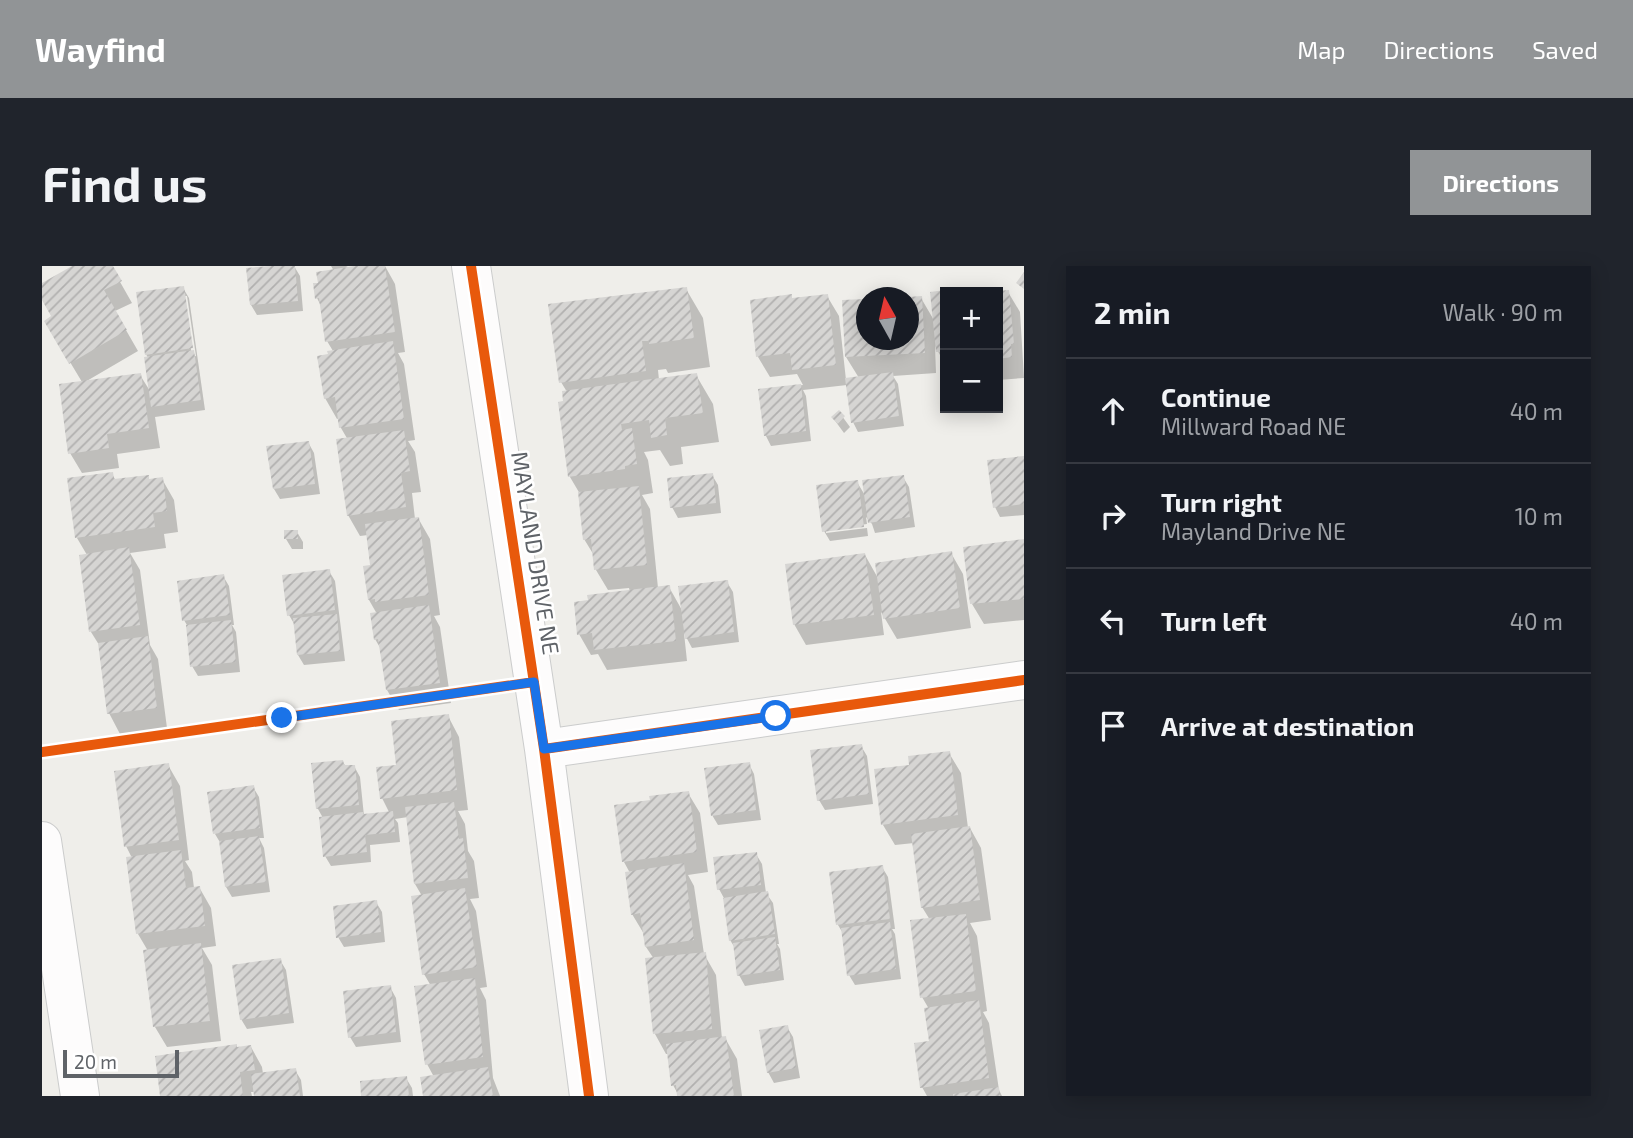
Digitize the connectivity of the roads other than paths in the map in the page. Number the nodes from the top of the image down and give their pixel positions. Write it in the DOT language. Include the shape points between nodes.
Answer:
graph roads {
  1 [pos="471,266"];
  2 [pos="1024,680"];
  3 [pos="544,749"];
  4 [pos="42,841"];
  5 [pos="80,1096"];
  6 [pos="589,1096"];
  1 -- 3 [label="street, MAYLAND DRIVE NE"];
  2 -- 3 [label="street"];
  3 -- 6 [label="street, MAYLAND DRIVE NE"];
  4 -- 5 [label="street"];
}
